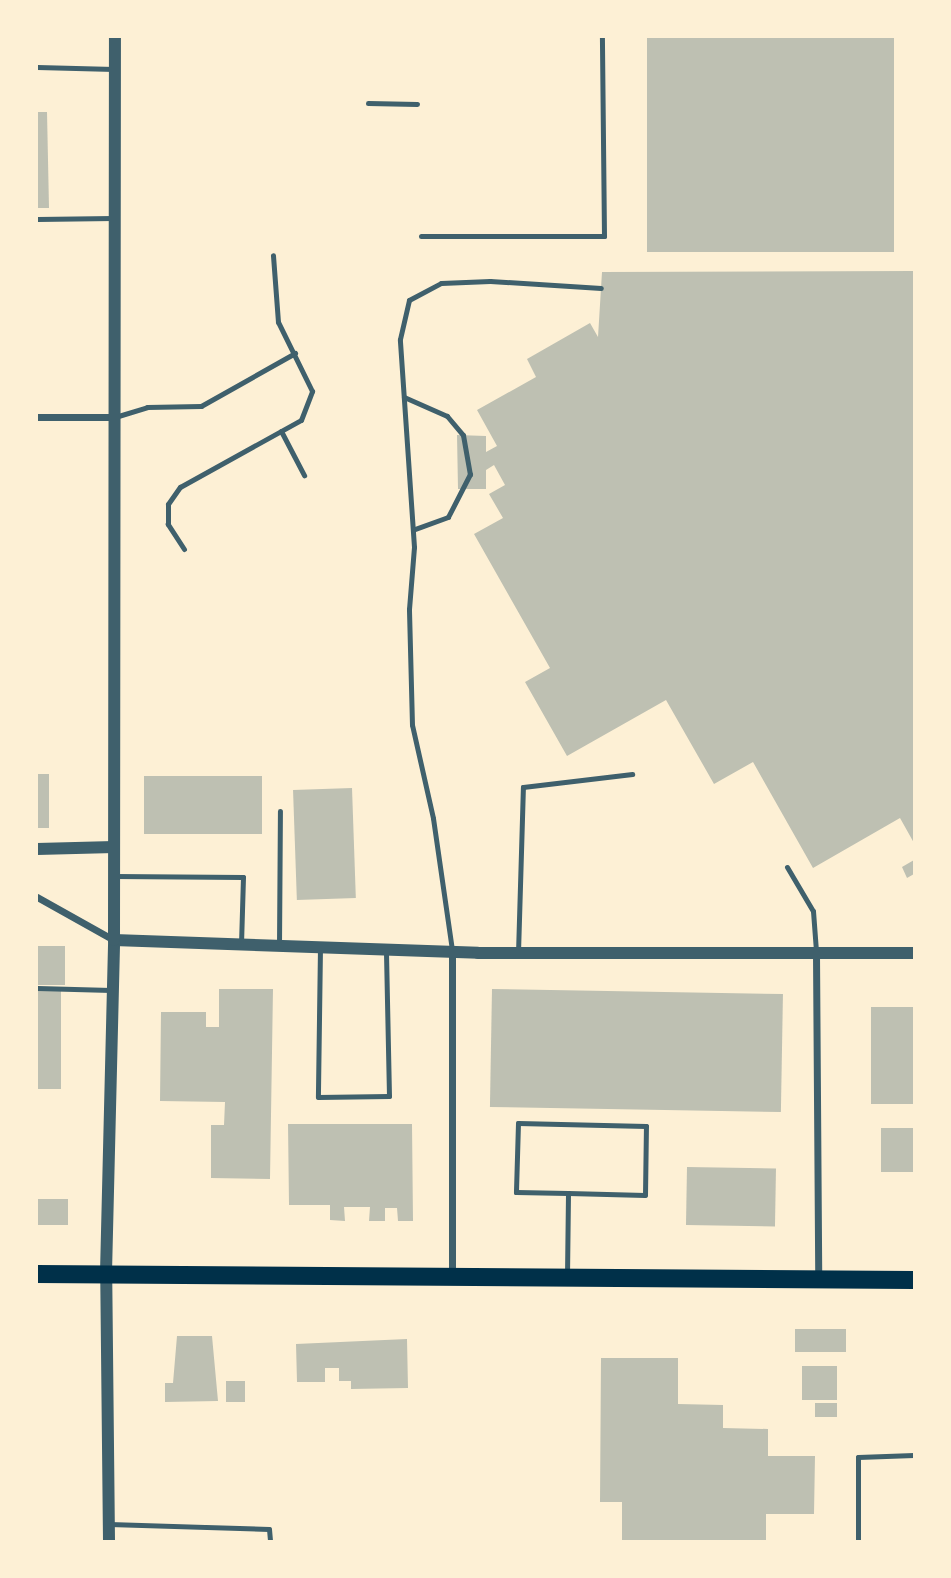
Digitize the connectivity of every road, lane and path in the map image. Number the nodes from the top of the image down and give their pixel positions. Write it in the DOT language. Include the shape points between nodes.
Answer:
graph roads {
  1 [pos="115,37"];
  2 [pos="601,37"];
  3 [pos="37,67"];
  4 [pos="114,69"];
  5 [pos="368,103"];
  6 [pos="417,104"];
  7 [pos="113,218"];
  8 [pos="37,219"];
  9 [pos="421,236"];
  10 [pos="273,254"];
  11 [pos="601,288"];
  12 [pos="295,353"];
  13 [pos="404,397"];
  14 [pos="37,417"];
  15 [pos="112,418"];
  16 [pos="281,431"];
  17 [pos="304,475"];
  18 [pos="413,530"];
  19 [pos="184,549"];
  20 [pos="632,774"];
  21 [pos="280,811"];
  22 [pos="114,847"];
  23 [pos="37,849"];
  24 [pos="788,867"];
  25 [pos="114,876"];
  26 [pos="37,897"];
  27 [pos="114,940"];
  28 [pos="241,944"];
  29 [pos="279,946"];
  30 [pos="320,947"];
  31 [pos="386,950"];
  32 [pos="452,950"];
  33 [pos="518,953"];
  34 [pos="914,953"];
  35 [pos="816,954"];
  36 [pos="37,988"];
  37 [pos="113,990"];
  38 [pos="568,1193"];
  39 [pos="106,1273"];
  40 [pos="37,1274"];
  41 [pos="452,1279"];
  42 [pos="567,1279"];
  43 [pos="818,1279"];
  44 [pos="914,1280"];
  45 [pos="914,1455"];
  46 [pos="109,1524"];
  47 [pos="109,1541"];
  48 [pos="270,1541"];
  49 [pos="858,1541"];
  1 -- 4 [label="street"];
  2 -- 9 [label="lane" via="604,236"];
  3 -- 4 [label="lane"];
  4 -- 7 [label="street"];
  5 -- 6 [label="lane"];
  7 -- 8 [label="lane"];
  7 -- 15 [label="street"];
  10 -- 12 [label="lane" via="278,322"];
  11 -- 13 [label="lane" via="453,283 409,300 400,339"];
  12 -- 15 [label="lane" via="201,406 147,407"];
  12 -- 16 [label="lane" via="312,391 301,420"];
  13 -- 18 [label="lane"];
  13 -- 18 [label="lane" via="447,416 463,435 470,474 448,517"];
  14 -- 15 [label="street"];
  15 -- 22 [label="street"];
  16 -- 17 [label="lane"];
  16 -- 19 [label="lane" via="180,487 168,504 168,524"];
  18 -- 32 [label="lane" via="409,608 412,726 433,818"];
  20 -- 33 [label="lane" via="523,786"];
  21 -- 29 [label="lane"];
  22 -- 23 [label="street"];
  22 -- 25 [label="street"];
  24 -- 35 [label="lane" via="813,911"];
  25 -- 27 [label="street"];
  25 -- 28 [label="lane" via="243,877"];
  26 -- 27 [label="street"];
  27 -- 28 [label="street"];
  27 -- 37 [label="street"];
  28 -- 29 [label="street"];
  29 -- 30 [label="street"];
  30 -- 31 [label="street"];
  30 -- 31 [label="lane" via="318,1097 389,1096"];
  31 -- 32 [label="street"];
  32 -- 33 [label="street"];
  32 -- 41 [label="street"];
  33 -- 35 [label="street"];
  34 -- 35 [label="street"];
  35 -- 43 [label="street"];
  36 -- 37 [label="lane"];
  37 -- 39 [label="street"];
  38 -- 38 [label="lane" via="645,1195 646,1126 518,1123 516,1192"];
  38 -- 42 [label="lane"];
  39 -- 40 [label="main road"];
  39 -- 41 [label="main road"];
  39 -- 46 [label="street"];
  41 -- 42 [label="main road"];
  42 -- 43 [label="main road"];
  43 -- 44 [label="main road"];
  45 -- 49 [label="lane" via="858,1457"];
  46 -- 47 [label="street"];
  46 -- 48 [label="lane" via="269,1529"];
}
